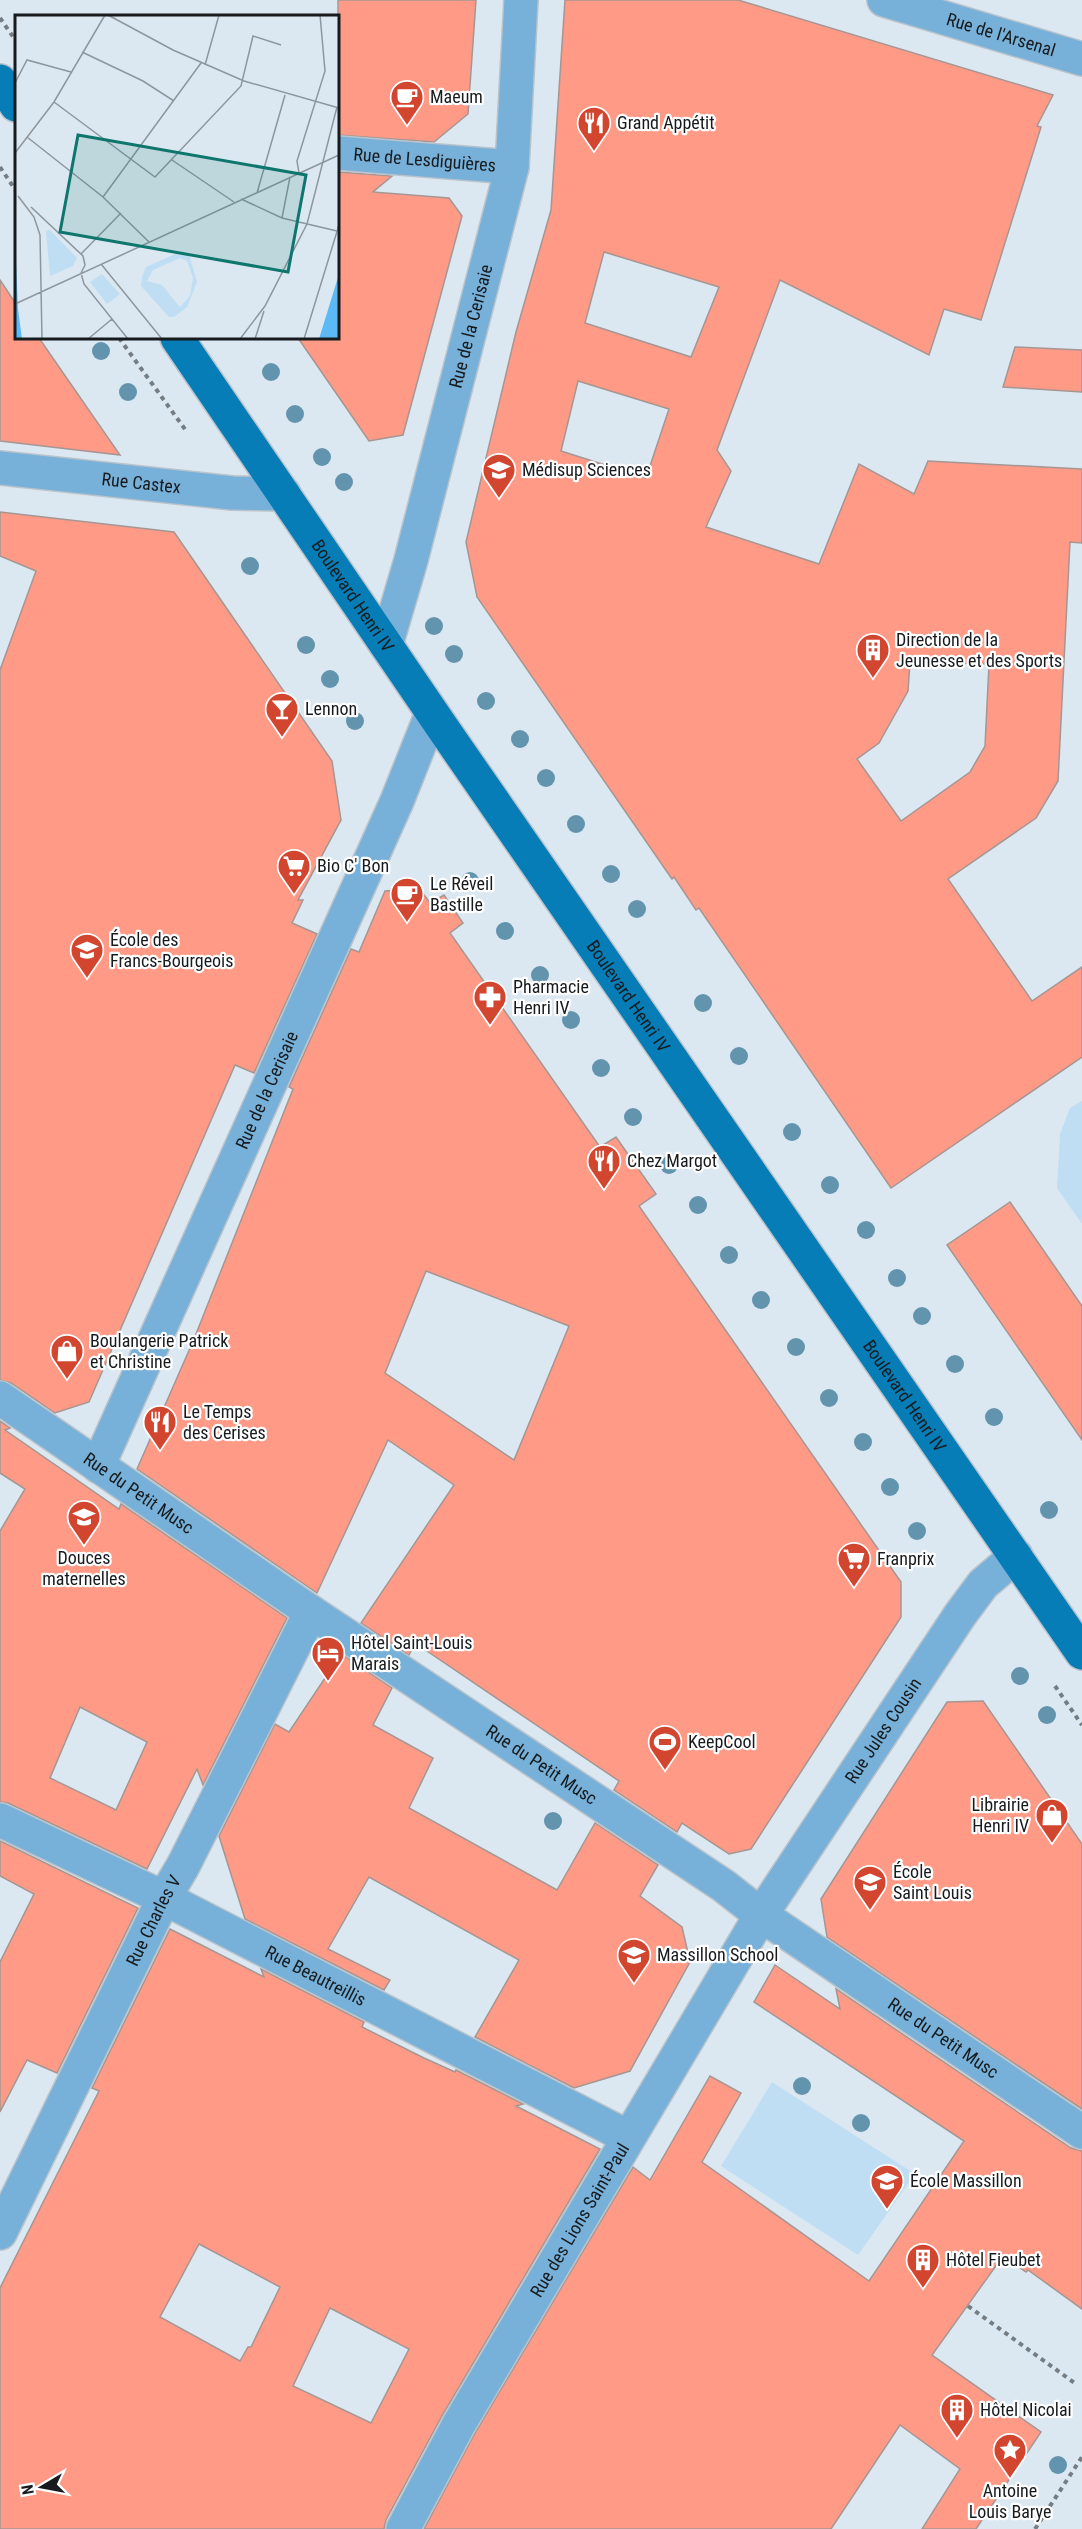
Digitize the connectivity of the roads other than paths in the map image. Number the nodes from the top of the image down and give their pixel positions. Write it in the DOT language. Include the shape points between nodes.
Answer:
graph roads {
  1 [pos="522,0"];
  2 [pos="884,0"];
  3 [pos="1082,59"];
  4 [pos="0,81"];
  5 [pos="15,104"];
  6 [pos="339,153"];
  7 [pos="512,168"];
  8 [pos="178,339"];
  9 [pos="0,468"];
  10 [pos="284,494"];
  11 [pos="386,645"];
  12 [pos="432,713"];
  13 [pos="0,1398"];
  14 [pos="99,1466"];
  15 [pos="1016,1556"];
  16 [pos="311,1612"];
  17 [pos="1082,1653"];
  18 [pos="0,1820"];
  19 [pos="164,1898"];
  20 [pos="761,1915"];
  21 [pos="1082,2132"];
  22 [pos="628,2137"];
  23 [pos="0,2233"];
  24 [pos="403,2529"];
  1 -- 7 [label="street, Rue de la Cerisaie"];
  2 -- 3 [label="street, Rue de l'Arsenal"];
  4 -- 5 [label="main road"];
  6 -- 7 [label="street, Rue de Lesdiguières"];
  7 -- 11 [label="street, Rue de la Cerisaie"];
  8 -- 10 [label="main road, Boulevard Henri IV"];
  9 -- 10 [label="street, Rue Castex" via="232,493"];
  10 -- 11 [label="main road, Boulevard Henri IV"];
  11 -- 12 [label="main road, Boulevard Henri IV"];
  12 -- 14 [label="street, Rue de la Cerisaie" via="397,801"];
  12 -- 15 [label="main road, Boulevard Henri IV"];
  13 -- 14 [label="street, Rue du Petit Musc"];
  14 -- 16 [label="street, Rue du Petit Musc"];
  15 -- 17 [label="main road, Boulevard Henri IV"];
  15 -- 20 [label="street, Rue Jules Cousin" via="983,1584 960,1615"];
  16 -- 19 [label="street, Rue Charles V"];
  16 -- 20 [label="street, Rue du Petit Musc" via="724,1886"];
  18 -- 19 [label="street, Rue Beautreillis"];
  19 -- 22 [label="street, Rue Beautreillis"];
  19 -- 23 [label="street, Rue Charles V"];
  20 -- 21 [label="street, Rue du Petit Musc"];
  20 -- 22 [label="street, Rue des Lions Saint-Paul"];
  22 -- 24 [label="street, Rue des Lions Saint-Paul" via="459,2424"];
}
